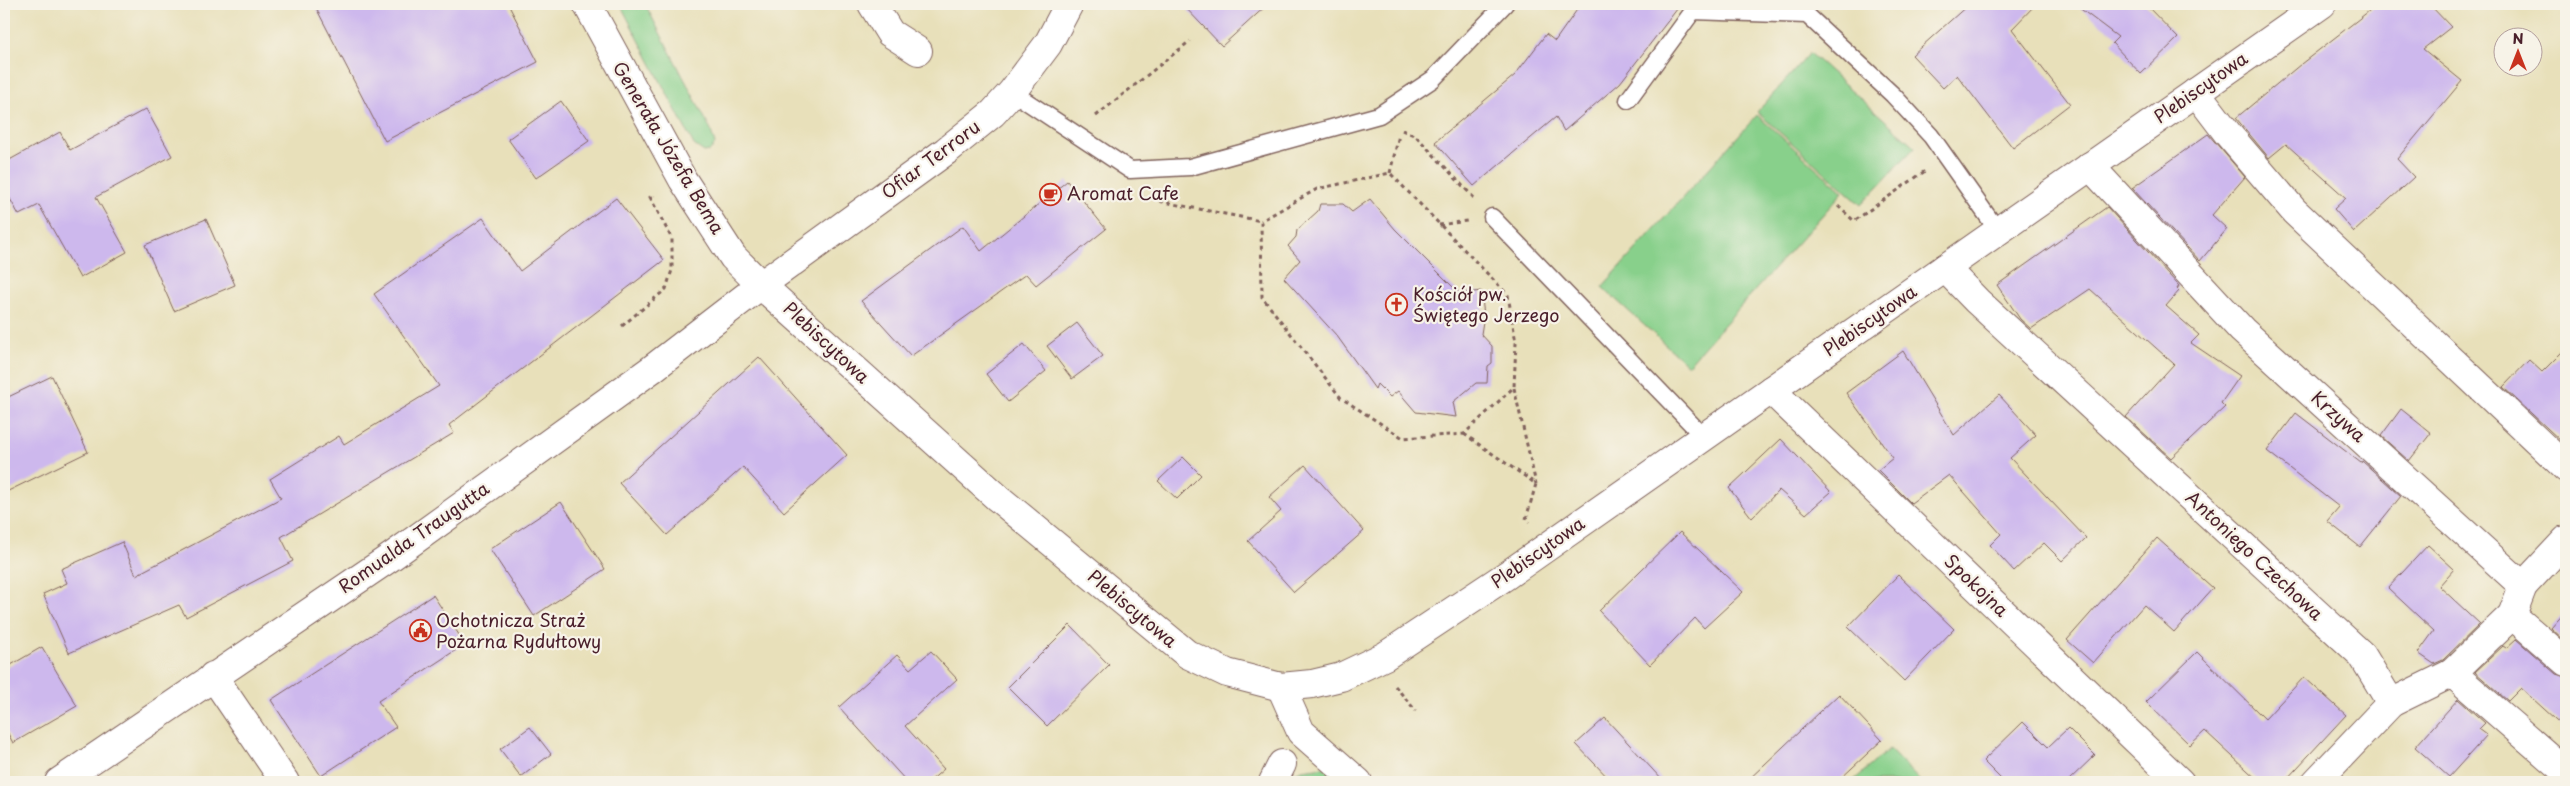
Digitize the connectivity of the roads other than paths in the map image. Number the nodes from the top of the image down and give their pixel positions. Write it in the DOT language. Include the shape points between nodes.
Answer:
graph roads {
  1 [pos="587,4"];
  2 [pos="872,4"];
  3 [pos="1069,4"];
  4 [pos="1505,4"];
  5 [pos="2322,4"];
  6 [pos="918,51"];
  7 [pos="1012,92"];
  8 [pos="2196,92"];
  9 [pos="1628,100"];
  10 [pos="2090,166"];
  11 [pos="1492,217"];
  12 [pos="1998,231"];
  13 [pos="1945,268"];
  14 [pos="761,285"];
  15 [pos="1772,390"];
  16 [pos="1704,436"];
  17 [pos="2566,468"];
  18 [pos="2566,540"];
  19 [pos="2522,586"];
  20 [pos="2512,615"];
  21 [pos="2566,662"];
  22 [pos="2452,673"];
  23 [pos="213,676"];
  24 [pos="1281,686"];
  25 [pos="2392,703"];
  26 [pos="2566,772"];
  27 [pos="280,780"];
  28 [pos="60,782"];
  29 [pos="1358,782"];
  30 [pos="2180,782"];
  31 [pos="2316,782"];
  1 -- 14 [label="street, Generała Józefa Bema" via="683,180 733,257"];
  2 -- 6 [label="street" via="890,33"];
  3 -- 7 [label="street, Ofiar Terroru" via="1048,44"];
  4 -- 7 [label="lane" via="1433,79 1379,115 1190,167 1130,170"];
  5 -- 8 [label="street, Plebiscytowa"];
  7 -- 14 [label="street, Ofiar Terroru" via="993,113 946,151"];
  8 -- 10 [label="street, Plebiscytowa"];
  8 -- 17 [label="street" via="2294,211"];
  9 -- 12 [label="lane" via="1694,11 1807,15 1893,95 1946,156"];
  10 -- 12 [label="street, Plebiscytowa"];
  10 -- 19 [label="street, Krzywa" via="2242,330"];
  11 -- 16 [label="lane"];
  12 -- 13 [label="street, Plebiscytowa"];
  13 -- 15 [label="street, Plebiscytowa"];
  13 -- 25 [label="street, Antoniego Czechowa" via="2362,655"];
  14 -- 23 [label="street, Romualda Traugutta" via="652,370 391,556"];
  14 -- 24 [label="street, Plebiscytowa" via="998,498 1187,654 1227,673"];
  15 -- 16 [label="street, Plebiscytowa"];
  15 -- 30 [label="street, Spokojna"];
  16 -- 24 [label="street, Plebiscytowa" via="1508,575 1385,656 1341,677 1312,684"];
  18 -- 19 [label="street"];
  19 -- 20 [label="street"];
  20 -- 21 [label="street"];
  20 -- 22 [label="street"];
  22 -- 25 [label="street"];
  22 -- 26 [label="street"];
  23 -- 27 [label="street"];
  23 -- 28 [label="street, Romualda Traugutta"];
  24 -- 29 [label="street" via="1301,732"];
  25 -- 31 [label="street"];
}
